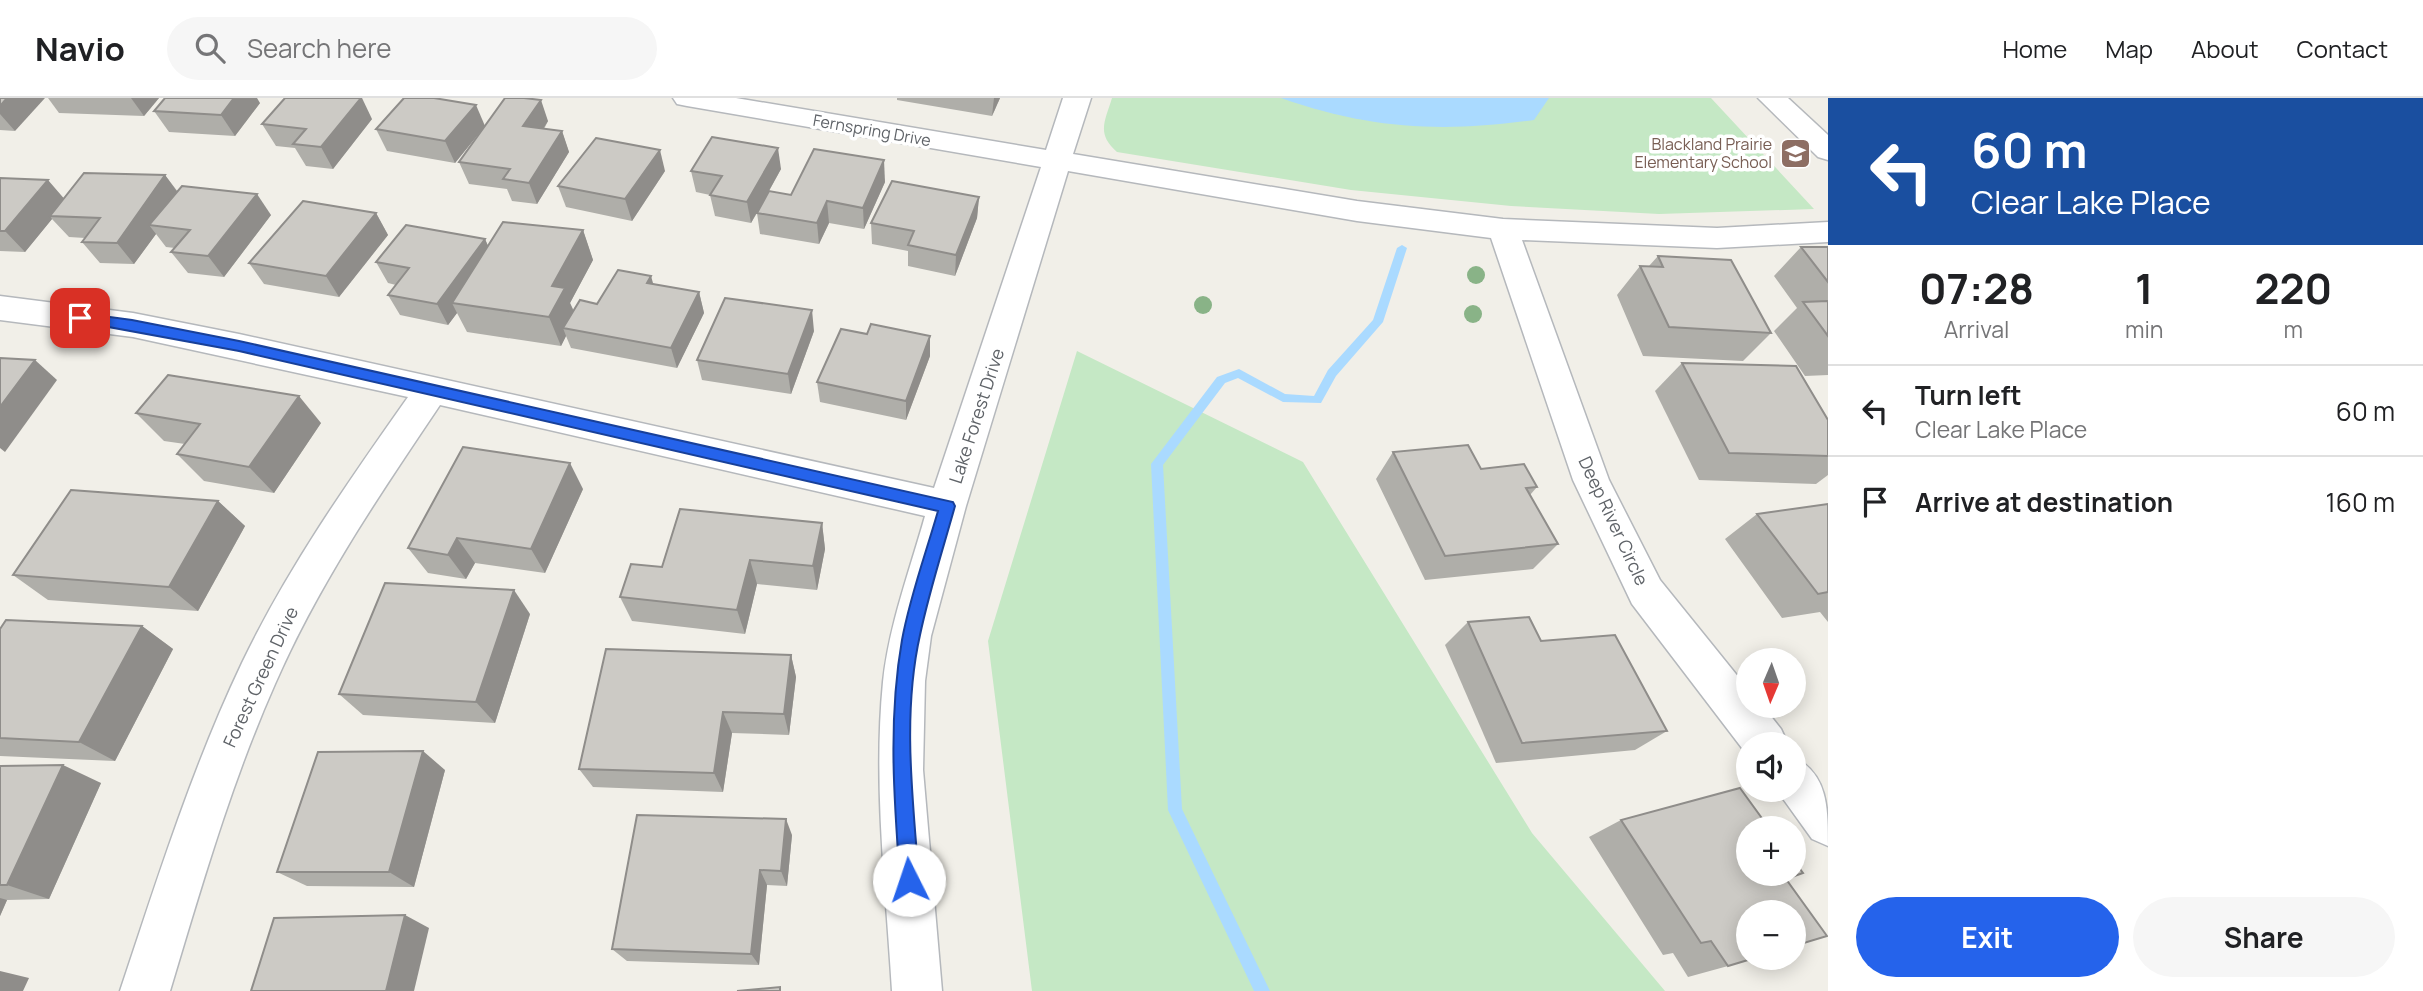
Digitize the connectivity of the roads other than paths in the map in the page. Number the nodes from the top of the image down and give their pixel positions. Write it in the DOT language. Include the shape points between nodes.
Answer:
graph roads {
  1 [pos="687,98"];
  2 [pos="1077,98"];
  3 [pos="1772,98"];
  4 [pos="1828,151"];
  5 [pos="1057,162"];
  6 [pos="1503,229"];
  7 [pos="1828,232"];
  8 [pos="0,308"];
  9 [pos="432,390"];
  10 [pos="947,506"];
  11 [pos="1757,732"];
  12 [pos="1806,795"];
  13 [pos="1828,823"];
  14 [pos="145,991"];
  15 [pos="917,991"];
  1 -- 5 [label="street, Fernspring Drive"];
  2 -- 5 [label="street, Lake Forest Drive"];
  3 -- 4 [label="street"];
  5 -- 6 [label="street, Fernspring Drive" via="1357,211"];
  5 -- 10 [label="street, Lake Forest Drive"];
  6 -- 7 [label="street, Fernspring Drive" via="1717,237"];
  6 -- 11 [label="street, Deep River Circle" via="1591,480 1646,592"];
  8 -- 9 [label="street" via="132,325"];
  9 -- 10 [label="street"];
  9 -- 14 [label="street, Forest Green Drive" via="344,516 296,599 239,717"];
  10 -- 15 [label="street, Lake Forest Drive" via="911,636 904,681 901,770"];
  12 -- 13 [label="street"];
}
